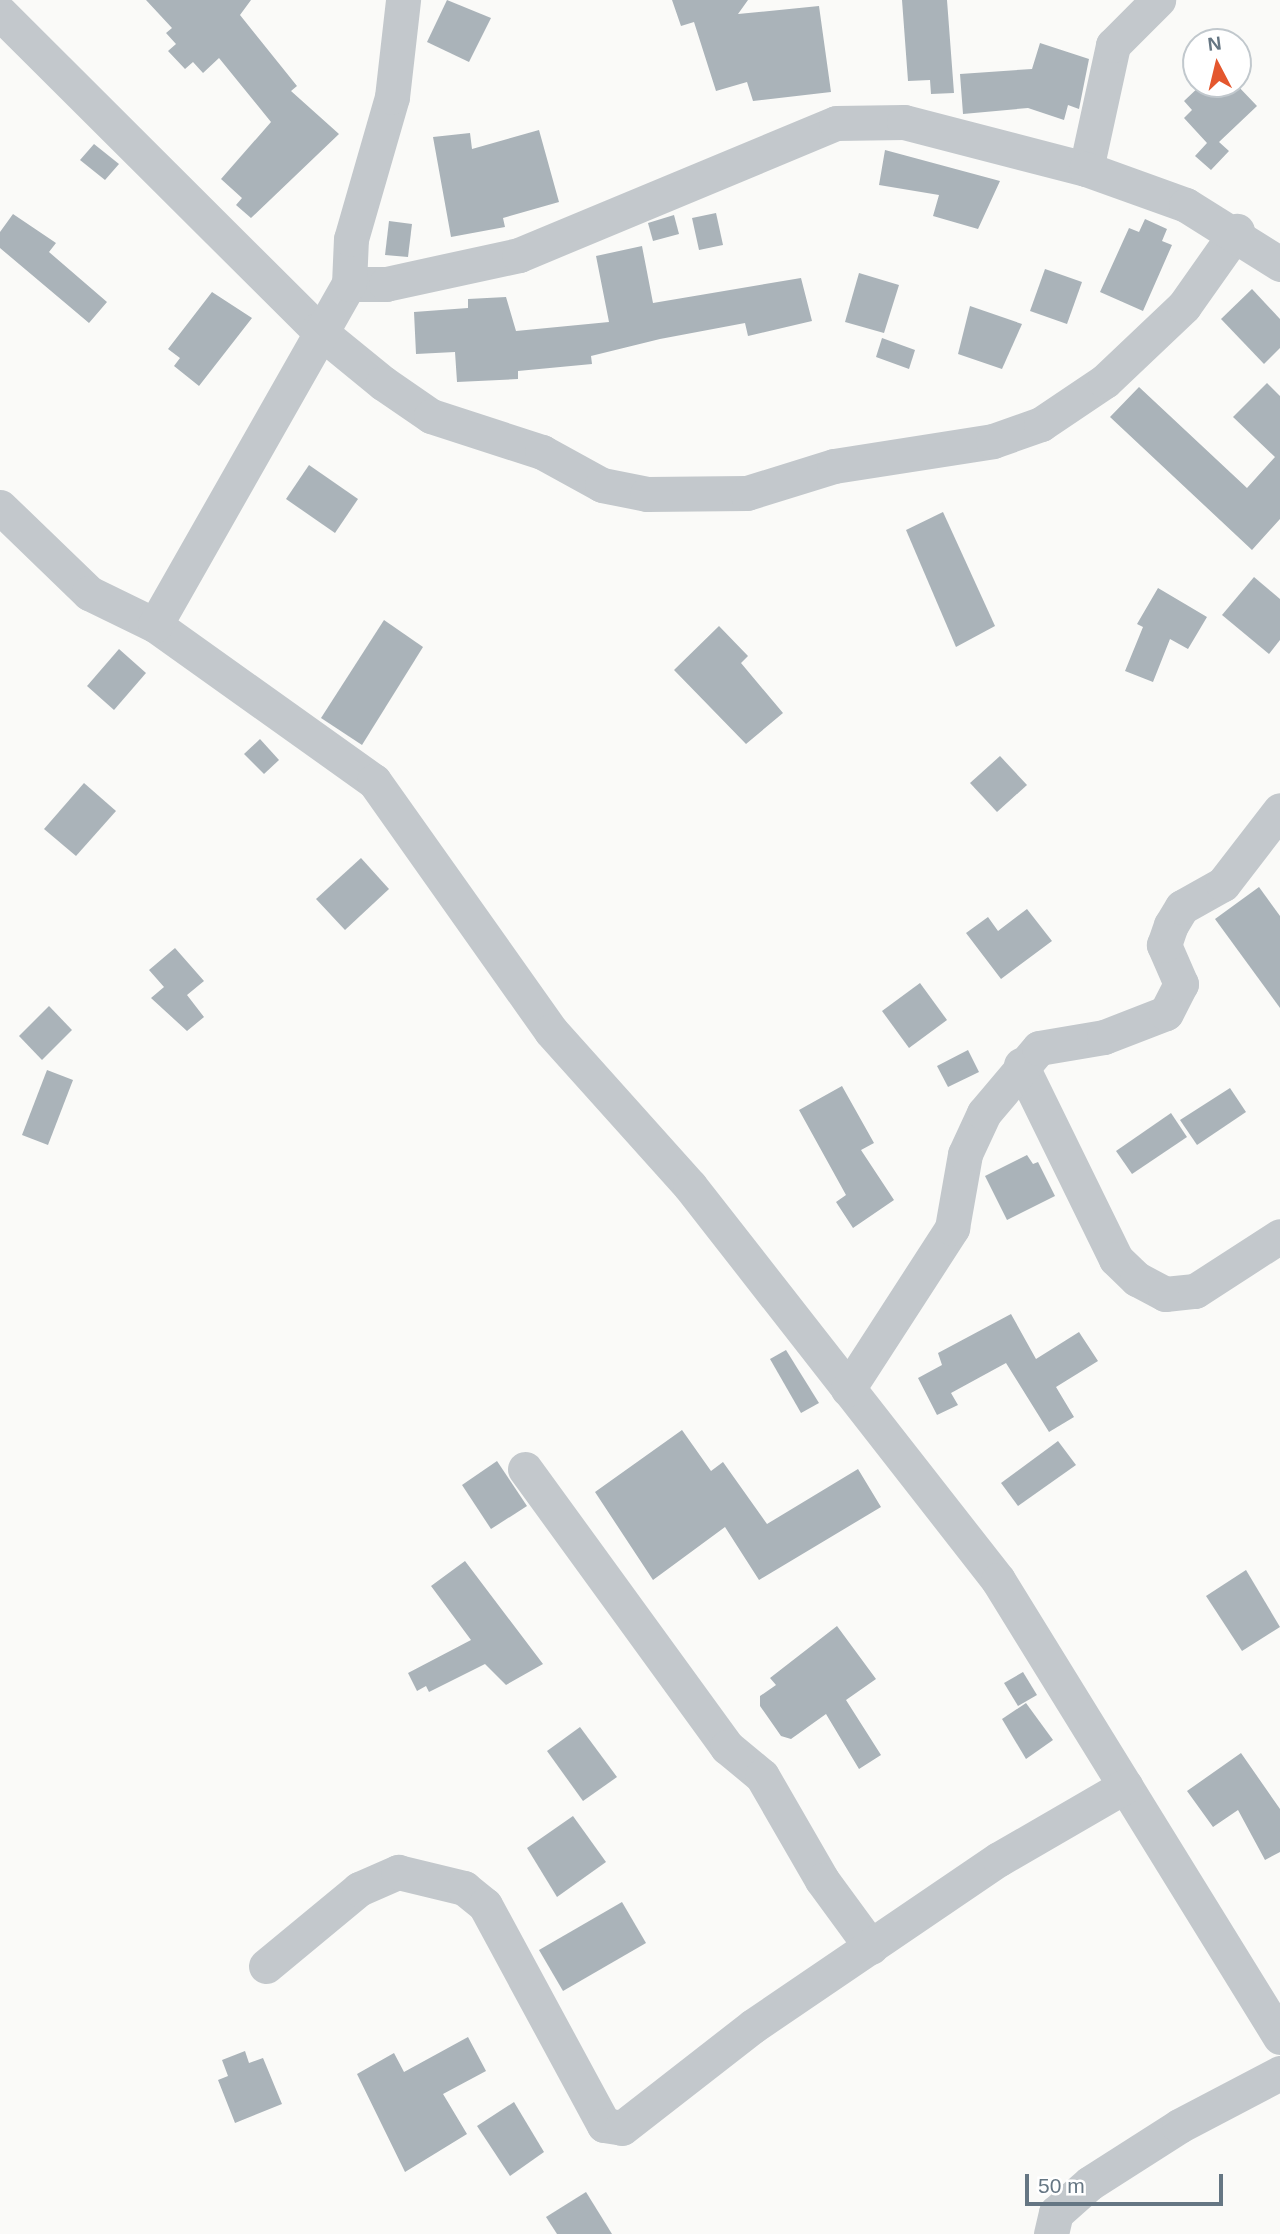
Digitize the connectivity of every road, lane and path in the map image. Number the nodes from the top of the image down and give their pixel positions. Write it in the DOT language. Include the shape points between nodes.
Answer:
graph roads {
  1 [pos="402,0"];
  2 [pos="1158,0"];
  3 [pos="0,13"];
  4 [pos="1086,169"];
  5 [pos="1237,231"];
  6 [pos="1280,264"];
  7 [pos="349,284"];
  8 [pos="318,330"];
  9 [pos="0,507"];
  10 [pos="155,625"];
  11 [pos="1280,810"];
  12 [pos="1021,1065"];
  13 [pos="1280,1236"];
  14 [pos="848,1389"];
  15 [pos="525,1469"];
  16 [pos="1125,1786"];
  17 [pos="871,1947"];
  18 [pos="266,1966"];
  19 [pos="1280,2037"];
  20 [pos="1280,2073"];
  21 [pos="1053,2224"];
  22 [pos="1022,2234"];
  1 -- 7 [label="street" via="392,97 351,239"];
  2 -- 4 [label="street" via="1113,45"];
  3 -- 8 [label="street"];
  4 -- 5 [label="street" via="1186,205"];
  4 -- 7 [label="street" via="904,122 836,123 519,255 386,284"];
  5 -- 6 [label="street"];
  5 -- 8 [label="street" via="1184,306 1105,382 1041,424 993,441 834,466 747,493 685,498 602,485 542,452 431,416"];
  7 -- 8 [label="street" via="337,312"];
  8 -- 10 [label="street" via="270,432"];
  9 -- 10 [label="street" via="89,593"];
  10 -- 14 [label="street" via="374,781 551,1031 690,1186"];
  11 -- 12 [label="street" via="1223,884 1182,907 1171,925 1164,945 1181,991 1166,1013 1104,1037 1039,1048"];
  12 -- 13 [label="street" via="1116,1259 1137,1279 1165,1294 1195,1291"];
  12 -- 14 [label="street" via="972,1132 952,1228"];
  14 -- 16 [label="street" via="998,1580"];
  15 -- 17 [label="street" via="727,1746 762,1776 822,1880"];
  16 -- 17 [label="street" via="999,1859"];
  16 -- 19 [label="street"];
  17 -- 18 [label="street" via="753,2026 622,2129 604,2125 485,1905 464,1888 398,1872 359,1889"];
  20 -- 21 [label="street" via="1179,2126"];
  21 -- 22 [label="street"];
}
